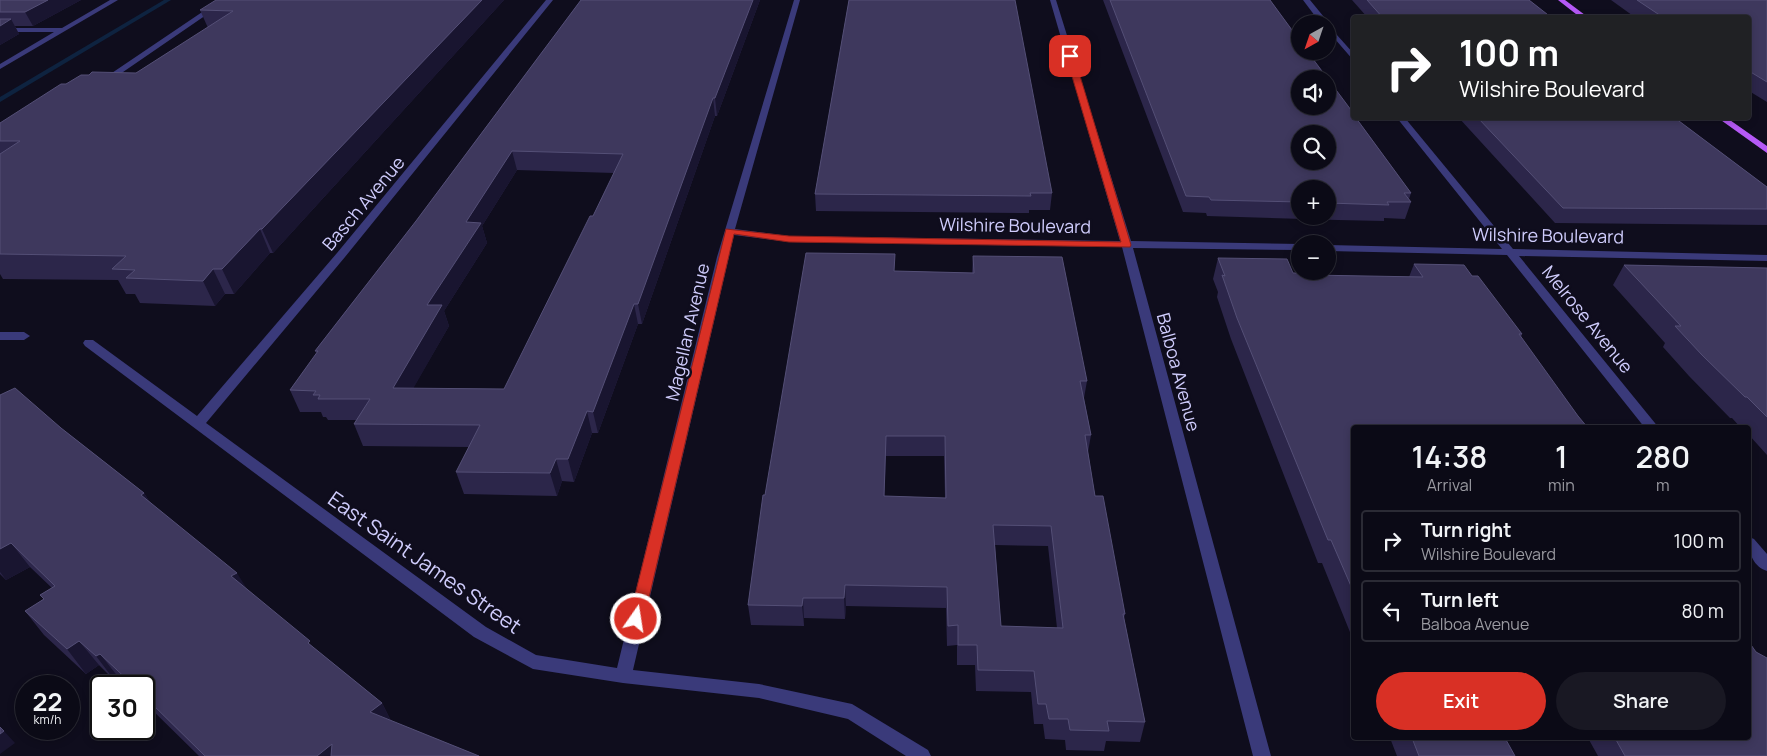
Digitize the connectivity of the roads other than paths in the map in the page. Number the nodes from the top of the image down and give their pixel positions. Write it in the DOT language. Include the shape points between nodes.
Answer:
graph roads {
  1 [pos="115,0"];
  2 [pos="225,0"];
  3 [pos="550,0"];
  4 [pos="797,0"];
  5 [pos="1053,0"];
  6 [pos="1306,0"];
  7 [pos="1561,0"];
  8 [pos="1318,15"];
  9 [pos="1582,15"];
  10 [pos="0,30"];
  11 [pos="62,30"];
  12 [pos="1336,37"];
  13 [pos="1351,56"];
  14 [pos="0,67"];
  15 [pos="99,82"];
  16 [pos="1403,120"];
  17 [pos="1725,120"];
  18 [pos="1767,150"];
  19 [pos="730,231"];
  20 [pos="1126,245"];
  21 [pos="1291,247"];
  22 [pos="1336,248"];
  23 [pos="1509,252"];
  24 [pos="1767,258"];
  25 [pos="0,336"];
  26 [pos="24,336"];
  27 [pos="89,343"];
  28 [pos="197,424"];
  29 [pos="1652,425"];
  30 [pos="1751,545"];
  31 [pos="1767,565"];
  32 [pos="623,676"];
  33 [pos="922,756"];
  34 [pos="1262,756"];
  1 -- 11 [label="street"];
  2 -- 15 [label="street" via="107,80"];
  3 -- 28 [label="street, Basch Avenue" via="347,248"];
  4 -- 19 [label="street, Magellan Avenue"];
  5 -- 20 [label="street, Balboa Avenue"];
  6 -- 8 [label="street"];
  7 -- 9 [label="main road"];
  10 -- 11 [label="street"];
  11 -- 14 [label="street"];
  12 -- 13 [label="street"];
  16 -- 23 [label="street, Melrose Avenue"];
  17 -- 18 [label="main road"];
  19 -- 20 [label="street, Wilshire Boulevard" via="789,239"];
  19 -- 32 [label="street, Magellan Avenue"];
  20 -- 21 [label="street, Wilshire Boulevard"];
  20 -- 34 [label="street, Balboa Avenue"];
  22 -- 23 [label="street, Wilshire Boulevard"];
  23 -- 24 [label="street, Wilshire Boulevard"];
  23 -- 29 [label="street, Melrose Avenue"];
  25 -- 26 [label="street"];
  27 -- 28 [label="street, East Saint James Street"];
  28 -- 32 [label="street, East Saint James Street" via="480,632 533,662"];
  30 -- 31 [label="street"];
  32 -- 33 [label="street, East Saint James Street" via="759,691 852,712"];
}
